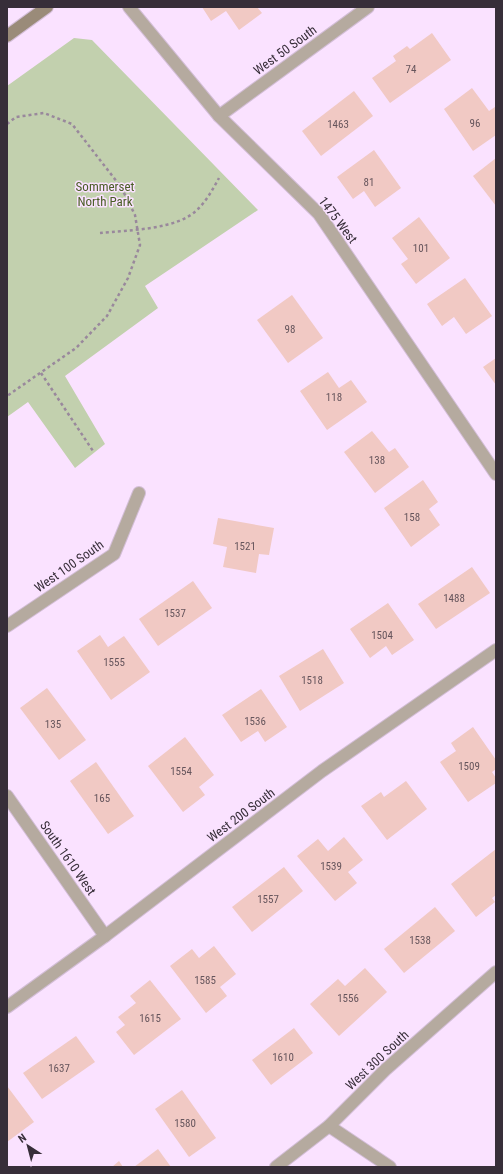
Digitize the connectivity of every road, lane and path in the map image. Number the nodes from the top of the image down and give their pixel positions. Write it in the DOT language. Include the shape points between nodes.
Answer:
graph roads {
  1 [pos="47,7"];
  2 [pos="128,7"];
  3 [pos="368,7"];
  4 [pos="7,36"];
  5 [pos="219,116"];
  6 [pos="7,124"];
  7 [pos="219,178"];
  8 [pos="137,230"];
  9 [pos="100,233"];
  10 [pos="41,373"];
  11 [pos="7,396"];
  12 [pos="93,451"];
  13 [pos="496,474"];
  14 [pos="138,493"];
  15 [pos="7,626"];
  16 [pos="496,650"];
  17 [pos="7,796"];
  18 [pos="105,936"];
  19 [pos="496,972"];
  20 [pos="7,1007"];
  21 [pos="329,1126"];
  22 [pos="276,1167"];
  23 [pos="390,1167"];
  1 -- 4 [label="main road"];
  2 -- 5 [label="street, 1475 West"];
  3 -- 5 [label="street, West 50 South"];
  5 -- 13 [label="street, 1475 West" via="319,214"];
  6 -- 8 [label="path" via="16,118 44,113 72,124 121,187 135,215"];
  7 -- 8 [label="path" via="197,210 179,222"];
  8 -- 9 [label="path"];
  8 -- 10 [label="path" via="140,245 128,278 107,316 76,348"];
  10 -- 11 [label="path"];
  10 -- 12 [label="path"];
  14 -- 15 [label="street, West 100 South" via="114,554"];
  16 -- 18 [label="street, West 200 South" via="322,771"];
  17 -- 18 [label="street, South 1610 West"];
  18 -- 20 [label="street, West 200 South"];
  19 -- 21 [label="street, West 300 South" via="385,1070"];
  21 -- 22 [label="street, West 300 South"];
  21 -- 23 [label="street"];
}
